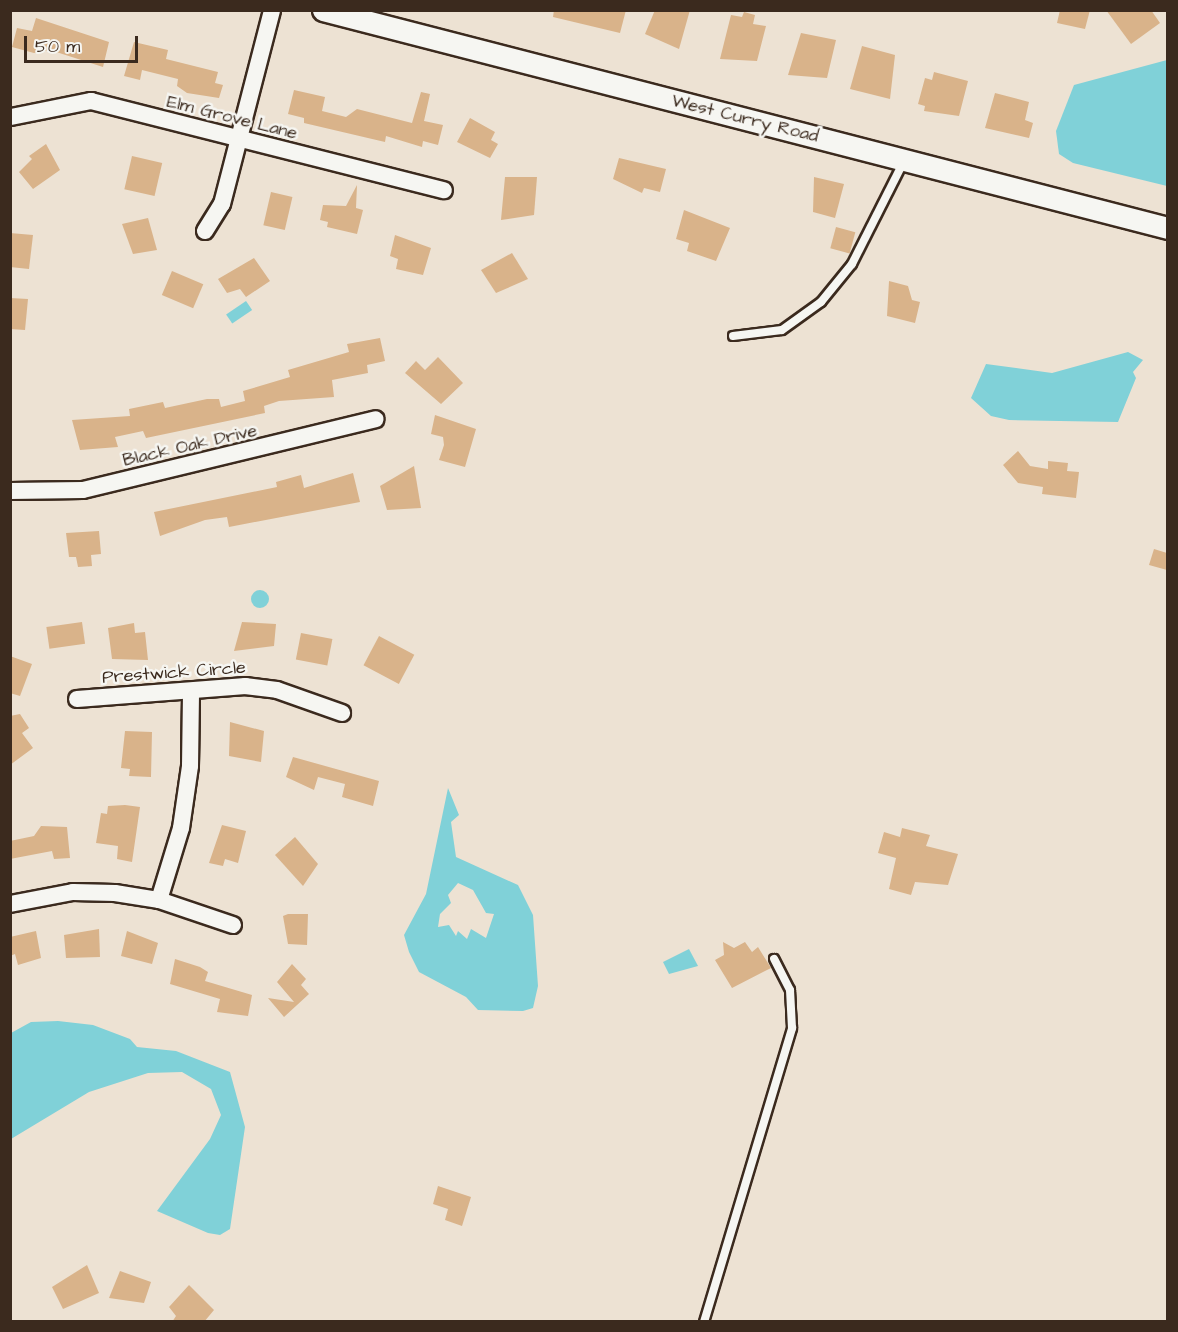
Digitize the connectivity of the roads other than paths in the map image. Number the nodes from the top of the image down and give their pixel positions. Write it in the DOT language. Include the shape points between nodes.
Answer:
graph roads {
  1 [pos="272,10"];
  2 [pos="323,10"];
  3 [pos="11,117"];
  4 [pos="240,141"];
  5 [pos="905,160"];
  6 [pos="444,190"];
  7 [pos="1167,228"];
  8 [pos="205,231"];
  9 [pos="733,336"];
  10 [pos="376,419"];
  11 [pos="10,491"];
  12 [pos="191,691"];
  13 [pos="77,699"];
  14 [pos="342,713"];
  15 [pos="159,900"];
  16 [pos="10,904"];
  17 [pos="232,925"];
  18 [pos="774,958"];
  19 [pos="704,1322"];
  1 -- 4 [label="street"];
  2 -- 5 [label="street, West Curry Road"];
  3 -- 4 [label="street, Elm Grove Lane" via="91,100"];
  4 -- 6 [label="street, Elm Grove Lane"];
  4 -- 8 [label="street" via="222,204"];
  5 -- 7 [label="street, West Curry Road"];
  5 -- 9 [label="lane" via="852,264 821,302 782,330"];
  10 -- 11 [label="street, Black Oak Drive" via="83,490"];
  12 -- 13 [label="street, Prestwick Circle"];
  12 -- 14 [label="street, Prestwick Circle" via="245,686 277,690"];
  12 -- 15 [label="street" via="190,766 181,828"];
  15 -- 16 [label="street" via="73,892"];
  15 -- 17 [label="street"];
  18 -- 19 [label="lane" via="790,990 792,1028"];
}
